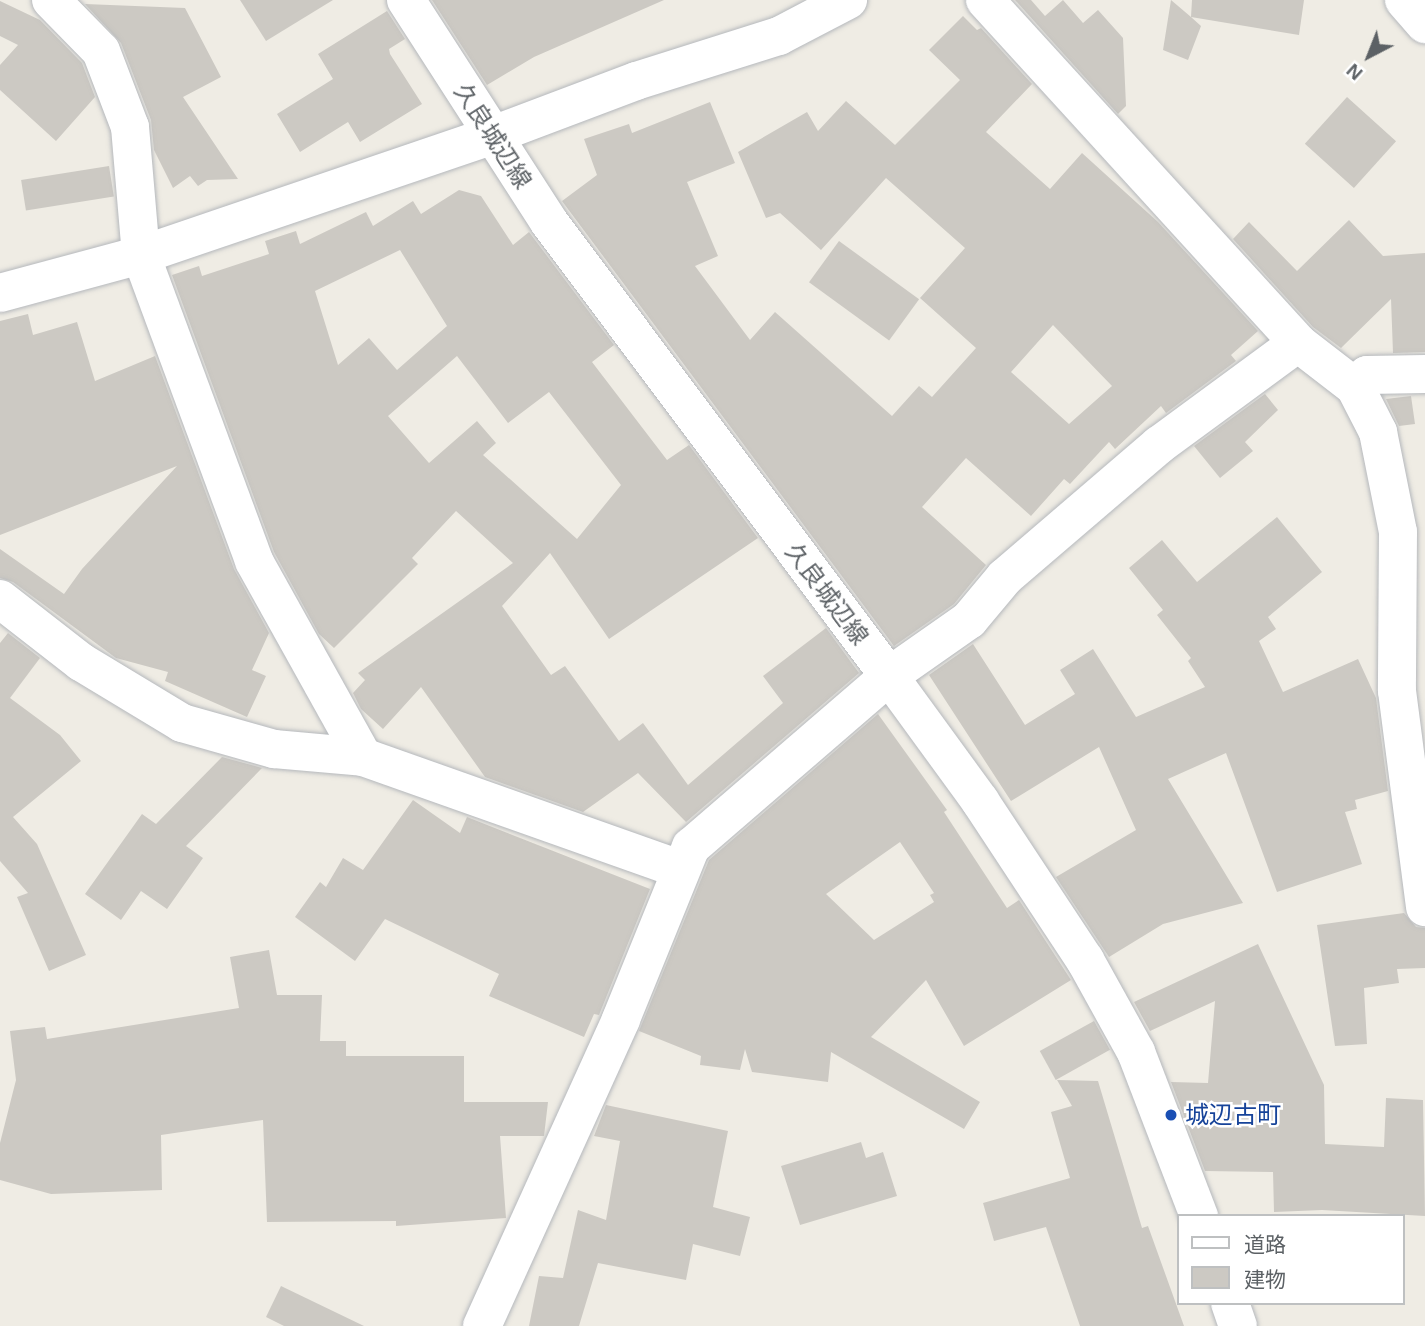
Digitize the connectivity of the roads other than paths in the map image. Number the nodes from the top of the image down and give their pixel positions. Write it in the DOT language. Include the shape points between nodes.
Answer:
graph roads {
  1 [pos="51,0"];
  2 [pos="406,0"];
  3 [pos="848,0"];
  4 [pos="985,0"];
  5 [pos="1404,0"];
  6 [pos="1425,24"];
  7 [pos="494,135"];
  8 [pos="141,255"];
  9 [pos="0,293"];
  10 [pos="1298,343"];
  11 [pos="1425,374"];
  12 [pos="1355,387"];
  13 [pos="0,599"];
  14 [pos="889,676"];
  15 [pos="363,757"];
  16 [pos="679,869"];
  17 [pos="1425,907"];
  18 [pos="1198,1214"];
  19 [pos="1231,1305"];
  20 [pos="482,1326"];
  21 [pos="1238,1326"];
  1 -- 8 [label="street" via="101,51 130,127"];
  2 -- 7 [label="street, 久良城辺線"];
  3 -- 7 [label="street" via="779,36 636,80"];
  4 -- 10 [label="street"];
  5 -- 6 [label="street"];
  7 -- 8 [label="street"];
  7 -- 14 [label="street, 久良城辺線" via="550,222"];
  8 -- 9 [label="street"];
  8 -- 15 [label="street" via="254,561"];
  10 -- 12 [label="street"];
  10 -- 14 [label="street" via="1159,445 1005,577 969,620"];
  11 -- 12 [label="street" via="1367,375"];
  12 -- 17 [label="street" via="1378,432 1398,532 1397,691"];
  13 -- 15 [label="street" via="81,662 182,723 274,749"];
  14 -- 16 [label="street" via="691,847"];
  14 -- 18 [label="street, 久良城辺線" via="980,801 1085,960 1136,1052"];
  15 -- 16 [label="street"];
  16 -- 20 [label="street" via="621,1019"];
  19 -- 21 [label="street"];
}
